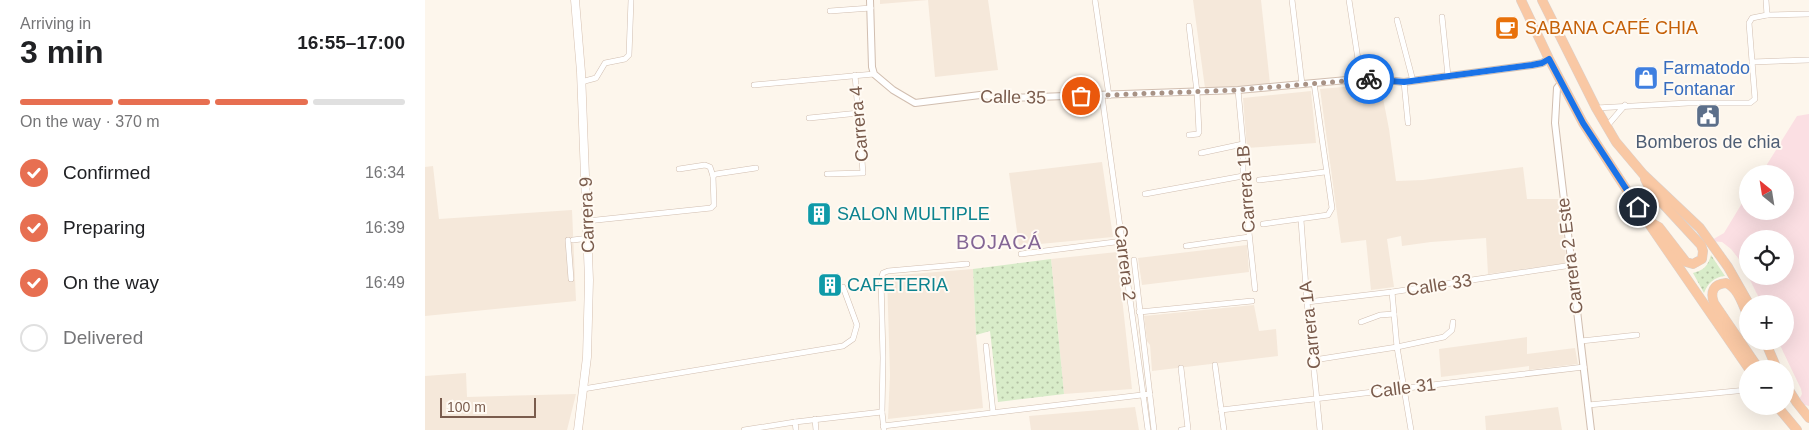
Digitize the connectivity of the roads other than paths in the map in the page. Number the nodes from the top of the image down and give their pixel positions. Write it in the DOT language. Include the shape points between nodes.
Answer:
graph roads {
  1 [pos="575,0"];
  2 [pos="631,0"];
  3 [pos="870,0"];
  4 [pos="1095,0"];
  5 [pos="1292,0"];
  6 [pos="1349,0"];
  7 [pos="1521,0"];
  8 [pos="1542,0"];
  9 [pos="1766,0"];
  10 [pos="871,8"];
  11 [pos="830,11"];
  12 [pos="1809,14"];
  13 [pos="1767,15"];
  14 [pos="1442,18"];
  15 [pos="1397,20"];
  16 [pos="1189,26"];
  17 [pos="1549,59"];
  18 [pos="1809,60"];
  19 [pos="1752,62"];
  20 [pos="874,74"];
  21 [pos="855,75"];
  22 [pos="1448,76"];
  23 [pos="1361,79"];
  24 [pos="1413,81"];
  25 [pos="581,82"];
  26 [pos="1404,82"];
  27 [pos="1561,83"];
  28 [pos="1303,84"];
  29 [pos="1314,84"];
  30 [pos="754,85"];
  31 [pos="1238,90"];
  32 [pos="1197,92"];
  33 [pos="1106,96"];
  34 [pos="1625,105"];
  35 [pos="1596,108"];
  36 [pos="859,113"];
  37 [pos="809,118"];
  38 [pos="1408,123"];
  39 [pos="1607,126"];
  40 [pos="1189,135"];
  41 [pos="1243,144"];
  42 [pos="1201,152"];
  43 [pos="756,168"];
  44 [pos="679,169"];
  45 [pos="1325,172"];
  46 [pos="827,174"];
  47 [pos="1643,174"];
  48 [pos="713,176"];
  49 [pos="1243,176"];
  50 [pos="1259,180"];
  51 [pos="1145,194"];
  52 [pos="1301,220"];
  53 [pos="587,221"];
  54 [pos="1647,221"];
  55 [pos="1263,224"];
  56 [pos="1249,237"];
  57 [pos="589,238"];
  58 [pos="1123,241"];
  59 [pos="1186,246"];
  60 [pos="1021,254"];
  61 [pos="1133,260"];
  62 [pos="967,264"];
  63 [pos="1572,265"];
  64 [pos="571,279"];
  65 [pos="843,287"];
  66 [pos="1255,288"];
  67 [pos="1392,292"];
  68 [pos="1744,295"];
  69 [pos="1739,297"];
  70 [pos="1252,301"];
  71 [pos="1307,302"];
  72 [pos="1139,312"];
  73 [pos="1394,314"];
  74 [pos="1361,322"];
  75 [pos="1453,322"];
  76 [pos="1637,335"];
  77 [pos="1143,340"];
  78 [pos="1739,340"];
  79 [pos="1136,341"];
  80 [pos="1581,341"];
  81 [pos="986,346"];
  82 [pos="1397,347"];
  83 [pos="1313,360"];
  84 [pos="1743,360"];
  85 [pos="1215,365"];
  86 [pos="1584,366"];
  87 [pos="1181,368"];
  88 [pos="1404,388"];
  89 [pos="583,389"];
  90 [pos="1739,391"];
  91 [pos="1147,395"];
  92 [pos="1317,398"];
  93 [pos="1794,398"];
  94 [pos="1588,405"];
  95 [pos="1221,410"];
  96 [pos="882,412"];
  97 [pos="993,412"];
  98 [pos="1785,415"];
  99 [pos="1809,418"];
  100 [pos="815,419"];
  101 [pos="795,422"];
  102 [pos="883,428"];
  103 [pos="1188,429"];
  104 [pos="578,430"];
  105 [pos="744,430"];
  106 [pos="797,430"];
  107 [pos="816,430"];
  108 [pos="1148,430"];
  109 [pos="1154,430"];
  110 [pos="1181,430"];
  111 [pos="1224,430"];
  112 [pos="1321,430"];
  113 [pos="1411,430"];
  114 [pos="1591,430"];
  115 [pos="1797,430"];
  1 -- 25 [label="main road, Carrera 9"];
  2 -- 25 [label="street" via="629,56 605,62 596,78"];
  3 -- 10 [label="street, Carrera 4"];
  4 -- 33 [label="street, Carrera 2"];
  5 -- 28 [label="street"];
  6 -- 23 [label="street"];
  7 -- 17 [label="highway"];
  8 -- 35 [label="highway"];
  9 -- 13 [label="street"];
  10 -- 11 [label="street"];
  10 -- 20 [label="street, Carrera 4"];
  12 -- 13 [label="street"];
  13 -- 19 [label="street" via="1752,18 1749,23"];
  14 -- 22 [label="street"];
  15 -- 24 [label="street"];
  16 -- 32 [label="street"];
  17 -- 22 [label="street, Calle 35" via="1537,64"];
  17 -- 27 [label="highway"];
  18 -- 19 [label="street"];
  19 -- 34 [label="street" via="1755,99 1750,103"];
  20 -- 21 [label="street"];
  20 -- 33 [label="street, Calle 35" via="915,103 980,95 1009,98"];
  21 -- 30 [label="street"];
  21 -- 36 [label="street, Carrera 4"];
  22 -- 24 [label="street, Calle 35"];
  23 -- 26 [label="street, Calle 35"];
  23 -- 29 [label="street, Calle 35"];
  24 -- 26 [label="street, Calle 35"];
  25 -- 53 [label="main road, Carrera 9"];
  26 -- 38 [label="street"];
  27 -- 54 [label="highway"];
  27 -- 63 [label="street, Carrera 2 Este" via="1557,88 1555,123"];
  28 -- 29 [label="street, Calle 35"];
  28 -- 31 [label="street, Calle 35"];
  29 -- 45 [label="street"];
  31 -- 32 [label="street, Calle 35"];
  31 -- 41 [label="street, Carrera 1B"];
  32 -- 33 [label="street, Calle 35"];
  32 -- 40 [label="street" via="1199,133"];
  33 -- 58 [label="street, Carrera 2"];
  34 -- 35 [label="street"];
  34 -- 39 [label="street"];
  35 -- 39 [label="highway"];
  36 -- 37 [label="street"];
  36 -- 46 [label="street, Carrera 4" via="863,173"];
  39 -- 47 [label="highway"];
  41 -- 42 [label="street"];
  41 -- 49 [label="street, Carrera 1B"];
  43 -- 48 [label="street"];
  44 -- 48 [label="street" via="705,165 710,167"];
  45 -- 50 [label="street"];
  45 -- 52 [label="street" via="1332,208 1330,213"];
  47 -- 54 [label="highway" via="1651,191 1701,245 1702,259 1693,264 1686,262 1659,227"];
  47 -- 68 [label="highway" via="1700,228"];
  48 -- 53 [label="street" via="715,202 711,208"];
  49 -- 51 [label="street"];
  49 -- 56 [label="street, Carrera 1B"];
  52 -- 55 [label="street"];
  52 -- 71 [label="street, Carrera 1A"];
  53 -- 57 [label="main road, Carrera 9"];
  54 -- 84 [label="highway"];
  56 -- 59 [label="street"];
  56 -- 66 [label="street, Carrera 1B"];
  57 -- 64 [label="street" via="571,240"];
  57 -- 89 [label="main road, Carrera 9" via="587,358"];
  58 -- 60 [label="street"];
  58 -- 79 [label="street, Carrera 2"];
  61 -- 72 [label="street"];
  62 -- 96 [label="street" via="883,273"];
  63 -- 67 [label="street, Calle 33"];
  63 -- 80 [label="street, Carrera 2 Este"];
  65 -- 89 [label="street" via="857,325 853,339 843,346"];
  67 -- 71 [label="street, Calle 33"];
  67 -- 73 [label="street"];
  69 -- 78 [label="highway" via="1735,289 1726,283 1712,290 1711,296"];
  70 -- 72 [label="street"];
  71 -- 83 [label="street, Carrera 1A"];
  72 -- 77 [label="street"];
  73 -- 74 [label="street"];
  73 -- 82 [label="street"];
  75 -- 82 [label="street" via="1452,330 1444,337"];
  76 -- 80 [label="street"];
  77 -- 79 [label="street"];
  77 -- 91 [label="street"];
  79 -- 91 [label="street, Carrera 2"];
  80 -- 86 [label="street, Carrera 2 Este"];
  81 -- 97 [label="street"];
  82 -- 83 [label="street"];
  82 -- 88 [label="street"];
  83 -- 92 [label="street, Carrera 1A"];
  85 -- 95 [label="street"];
  86 -- 88 [label="street, Calle 31"];
  86 -- 94 [label="street, Carrera 2 Este"];
  87 -- 103 [label="street"];
  88 -- 92 [label="street, Calle 31"];
  88 -- 113 [label="street"];
  89 -- 104 [label="main road, Carrera 9"];
  90 -- 94 [label="street"];
  91 -- 97 [label="street"];
  91 -- 108 [label="street, Carrera 2"];
  91 -- 109 [label="street"];
  92 -- 95 [label="street, Calle 31"];
  92 -- 112 [label="street, Carrera 1A"];
  93 -- 99 [label="highway"];
  94 -- 114 [label="street, Carrera 2 Este"];
  95 -- 111 [label="street"];
  96 -- 100 [label="street"];
  96 -- 102 [label="street"];
  97 -- 102 [label="street"];
  98 -- 115 [label="highway"];
  100 -- 101 [label="street"];
  100 -- 107 [label="street"];
  101 -- 105 [label="street"];
  101 -- 106 [label="street"];
  103 -- 110 [label="street"];
}
